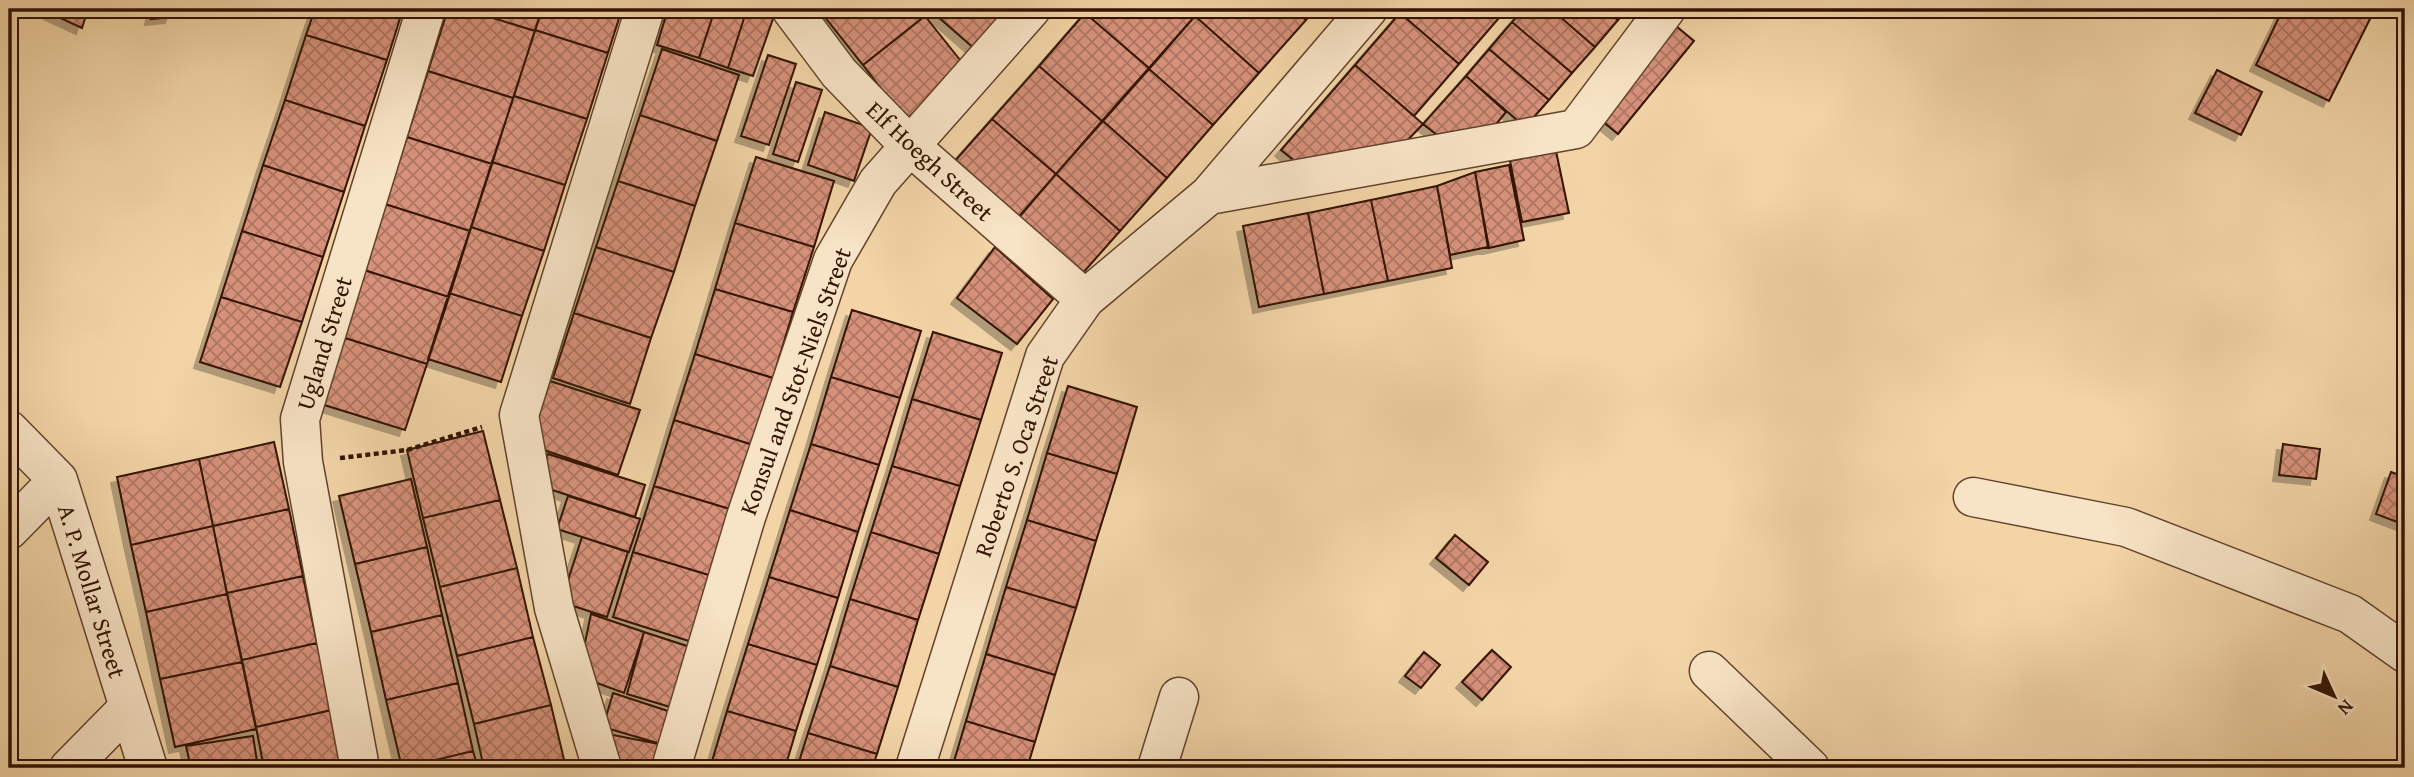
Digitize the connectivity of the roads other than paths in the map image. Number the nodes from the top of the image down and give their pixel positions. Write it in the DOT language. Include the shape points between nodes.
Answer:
graph roads {
  1 [pos="426,9"];
  2 [pos="645,9"];
  3 [pos="791,9"];
  4 [pos="1031,9"];
  5 [pos="1368,9"];
  6 [pos="1666,9"];
  7 [pos="909,145"];
  8 [pos="1209,195"];
  9 [pos="1085,299"];
  10 [pos="9,430"];
  11 [pos="58,481"];
  12 [pos="1973,497"];
  13 [pos="9,530"];
  14 [pos="2405,653"];
  15 [pos="1709,671"];
  16 [pos="1179,697"];
  17 [pos="128,708"];
  18 [pos="69,768"];
  19 [pos="148,768"];
  20 [pos="360,768"];
  21 [pos="602,768"];
  22 [pos="671,768"];
  23 [pos="915,768"];
  24 [pos="1157,768"];
  25 [pos="1810,768"];
  1 -- 20 [label="street, Ugland Street" via="300,419 303,462"];
  2 -- 21 [label="street" via="519,415 554,608"];
  3 -- 7 [label="street, Elf Hoegh Street" via="839,73"];
  4 -- 7 [label="street, Konsul and Stot-Niels Street"];
  5 -- 8 [label="street, Roberto S. Oca Street"];
  6 -- 8 [label="street" via="1576,129"];
  7 -- 9 [label="street, Elf Hoegh Street"];
  7 -- 22 [label="street, Konsul and Stot-Niels Street" via="878,182 833,260 746,517"];
  8 -- 9 [label="street, Roberto S. Oca Street"];
  9 -- 23 [label="street, Roberto S. Oca Street" via="1045,356"];
  10 -- 11 [label="street, A. P. Mollar Street"];
  11 -- 13 [label="street"];
  11 -- 17 [label="street, A. P. Mollar Street"];
  12 -- 14 [label="street" via="2126,527 2350,614"];
  15 -- 25 [label="street"];
  16 -- 24 [label="street"];
  17 -- 18 [label="street"];
  17 -- 19 [label="street, A. P. Mollar Street"];
}
